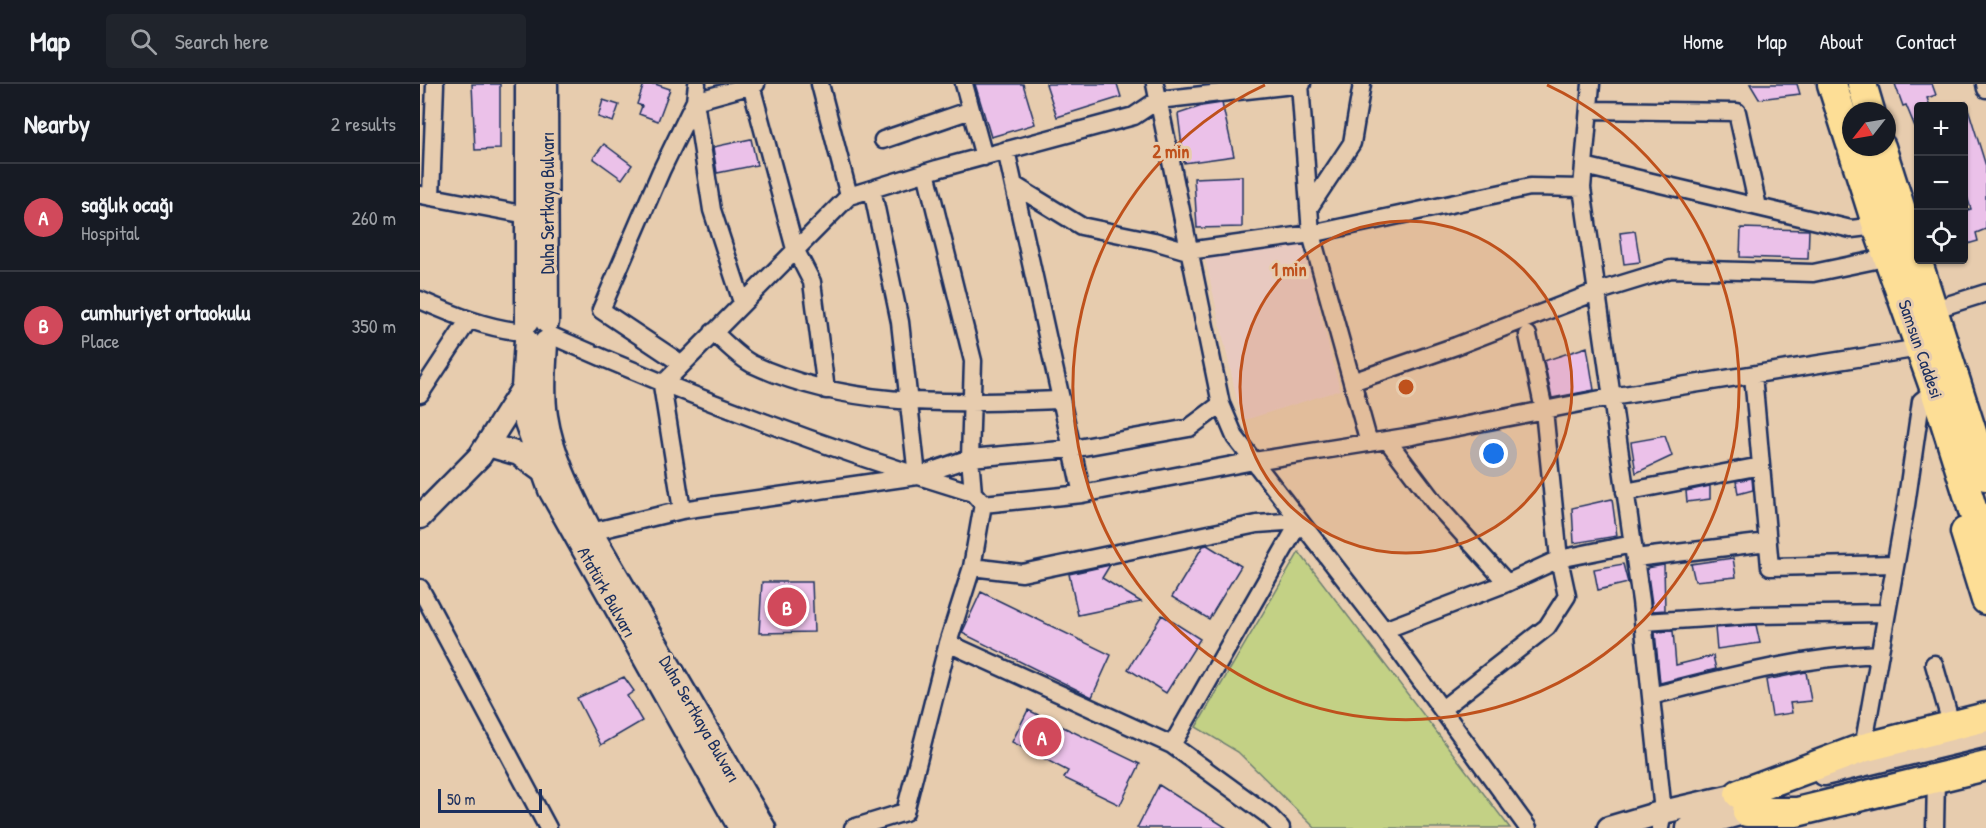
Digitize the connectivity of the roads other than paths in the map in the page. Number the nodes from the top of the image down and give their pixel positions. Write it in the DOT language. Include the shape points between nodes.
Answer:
graph roads {
  1 [pos="435,84"];
  2 [pos="527,84"];
  3 [pos="546,84"];
  4 [pos="820,84"];
  5 [pos="964,84"];
  6 [pos="1301,84"];
  7 [pos="1362,84"];
  8 [pos="1591,84"];
  9 [pos="1832,84"];
  10 [pos="1984,84"];
  11 [pos="754,85"];
  12 [pos="1986,89"];
  13 [pos="696,92"];
  14 [pos="1156,92"];
  15 [pos="971,110"];
  16 [pos="1589,110"];
  17 [pos="1842,117"];
  18 [pos="883,140"];
  19 [pos="1006,150"];
  20 [pos="1854,156"];
  21 [pos="1884,156"];
  22 [pos="984,157"];
  23 [pos="1584,166"];
  24 [pos="926,172"];
  25 [pos="1014,185"];
  26 [pos="1582,188"];
  27 [pos="872,189"];
  28 [pos="426,196"];
  29 [pos="849,196"];
  30 [pos="1758,207"];
  31 [pos="1309,208"];
  32 [pos="527,215"];
  33 [pos="1877,226"];
  34 [pos="1311,234"];
  35 [pos="795,249"];
  36 [pos="1188,251"];
  37 [pos="1890,257"];
  38 [pos="1596,292"];
  39 [pos="1986,293"];
  40 [pos="420,300"];
  41 [pos="742,302"];
  42 [pos="1932,310"];
  43 [pos="468,321"];
  44 [pos="536,332"];
  45 [pos="713,332"];
  46 [pos="1528,335"];
  47 [pos="1920,348"];
  48 [pos="682,364"];
  49 [pos="1753,375"];
  50 [pos="1352,382"];
  51 [pos="1945,384"];
  52 [pos="662,385"];
  53 [pos="523,388"];
  54 [pos="826,390"];
  55 [pos="420,394"];
  56 [pos="1611,397"];
  57 [pos="1061,400"];
  58 [pos="545,403"];
  59 [pos="909,403"];
  60 [pos="972,403"];
  61 [pos="1221,404"];
  62 [pos="1544,410"];
  63 [pos="526,422"];
  64 [pos="1986,432"];
  65 [pos="1387,440"];
  66 [pos="1369,443"];
  67 [pos="1072,449"];
  68 [pos="487,452"];
  69 [pos="970,458"];
  70 [pos="1254,461"];
  71 [pos="1761,466"];
  72 [pos="541,470"];
  73 [pos="917,476"];
  74 [pos="1986,476"];
  75 [pos="1625,492"];
  76 [pos="1082,494"];
  77 [pos="978,499"];
  78 [pos="682,510"];
  79 [pos="420,517"];
  80 [pos="1300,521"];
  81 [pos="591,531"];
  82 [pos="1768,542"];
  83 [pos="1634,551"];
  84 [pos="1986,552"];
  85 [pos="1559,559"];
  86 [pos="1894,564"];
  87 [pos="972,567"];
  88 [pos="1507,583"];
  89 [pos="420,588"];
  90 [pos="1986,600"];
  91 [pos="1887,613"];
  92 [pos="1644,622"];
  93 [pos="1384,630"];
  94 [pos="948,644"];
  95 [pos="1880,654"];
  96 [pos="1934,664"];
  97 [pos="1651,696"];
  98 [pos="1442,709"];
  99 [pos="1986,717"];
  100 [pos="1952,727"];
  101 [pos="1986,735"];
  102 [pos="1172,745"];
  103 [pos="1863,748"];
  104 [pos="1986,753"];
  105 [pos="1986,766"];
  106 [pos="1936,778"];
  107 [pos="1743,803"];
  108 [pos="1661,820"];
  109 [pos="548,828"];
  110 [pos="740,828"];
  111 [pos="764,828"];
  112 [pos="853,828"];
  113 [pos="1281,828"];
  114 [pos="1528,828"];
  115 [pos="1609,828"];
  116 [pos="1688,828"];
  117 [pos="1935,828"];
  1 -- 28 [label="street"];
  2 -- 32 [label="main road, Duha Sertkaya Bulvarı"];
  3 -- 44 [label="main road, Duha Sertkaya Bulvarı"];
  4 -- 29 [label="street"];
  5 -- 15 [label="street"];
  6 -- 14 [label="street"];
  6 -- 31 [label="street"];
  7 -- 31 [label="street" via="1352,143"];
  8 -- 16 [label="street"];
  9 -- 17 [label="highway, Samsun Caddesi"];
  10 -- 12 [label="street"];
  11 -- 13 [label="street"];
  11 -- 35 [label="street"];
  13 -- 41 [label="street" via="712,210"];
  13 -- 48 [label="street" via="601,310"];
  14 -- 19 [label="street" via="1134,116"];
  14 -- 36 [label="street"];
  15 -- 18 [label="street"];
  15 -- 22 [label="street"];
  16 -- 23 [label="street"];
  16 -- 30 [label="street" via="1737,112"];
  19 -- 22 [label="street"];
  19 -- 25 [label="street"];
  20 -- 33 [label="highway, Samsun Caddesi"];
  21 -- 42 [label="highway, Samsun Caddesi"];
  22 -- 24 [label="street"];
  23 -- 26 [label="street"];
  23 -- 30 [label="street"];
  24 -- 27 [label="street"];
  24 -- 60 [label="street" via="973,361"];
  25 -- 36 [label="street" via="1081,225"];
  25 -- 57 [label="street"];
  26 -- 34 [label="street" via="1530,187"];
  26 -- 38 [label="street"];
  27 -- 29 [label="street"];
  27 -- 59 [label="street" via="900,322"];
  28 -- 32 [label="street"];
  29 -- 35 [label="street"];
  30 -- 33 [label="street" via="1851,229"];
  31 -- 34 [label="street"];
  32 -- 44 [label="main road, Duha Sertkaya Bulvarı"];
  33 -- 37 [label="highway, Samsun Caddesi"];
  34 -- 36 [label="street"];
  34 -- 50 [label="street"];
  35 -- 41 [label="street"];
  35 -- 54 [label="street" via="812,282"];
  36 -- 61 [label="street"];
  37 -- 38 [label="street" via="1813,273 1671,269"];
  37 -- 47 [label="highway, Samsun Caddesi"];
  38 -- 50 [label="street"];
  38 -- 56 [label="street"];
  39 -- 42 [label="street"];
  40 -- 43 [label="street"];
  41 -- 45 [label="street"];
  42 -- 51 [label="highway, Samsun Caddesi"];
  43 -- 44 [label="street" via="501,330"];
  43 -- 55 [label="street"];
  44 -- 52 [label="street"];
  44 -- 53 [label="main road, Atatürk Bulvarı"];
  44 -- 58 [label="main road, Duha Sertkaya Bulvarı"];
  45 -- 48 [label="street"];
  45 -- 54 [label="street" via="750,363"];
  46 -- 62 [label="street"];
  47 -- 49 [label="street"];
  47 -- 51 [label="highway, Samsun Caddesi"];
  48 -- 52 [label="street"];
  49 -- 56 [label="street"];
  49 -- 71 [label="street"];
  50 -- 66 [label="street"];
  51 -- 64 [label="highway"];
  51 -- 74 [label="highway, Samsun Caddesi"];
  51 -- 84 [label="highway, Samsun Caddesi"];
  51 -- 86 [label="street" via="1921,401"];
  51 -- 90 [label="highway" via="1937,440"];
  52 -- 73 [label="street"];
  52 -- 78 [label="street"];
  53 -- 63 [label="main road, Atatürk Bulvarı"];
  53 -- 68 [label="main road"];
  54 -- 59 [label="street"];
  56 -- 62 [label="street"];
  56 -- 75 [label="street"];
  57 -- 60 [label="street"];
  57 -- 67 [label="street"];
  58 -- 63 [label="main road"];
  58 -- 81 [label="main road, Duha Sertkaya Bulvarı" via="557,456"];
  59 -- 60 [label="street"];
  59 -- 73 [label="street"];
  60 -- 69 [label="street"];
  61 -- 67 [label="street" via="1189,428"];
  61 -- 70 [label="street" via="1235,437"];
  62 -- 65 [label="street"];
  62 -- 85 [label="street"];
  63 -- 68 [label="main road"];
  63 -- 72 [label="main road, Atatürk Bulvarı"];
  65 -- 66 [label="street"];
  65 -- 88 [label="street" via="1434,502"];
  66 -- 70 [label="street"];
  67 -- 69 [label="street"];
  67 -- 76 [label="street"];
  68 -- 72 [label="main road" via="511,450"];
  68 -- 79 [label="main road"];
  69 -- 73 [label="street"];
  69 -- 77 [label="street"];
  70 -- 76 [label="street"];
  70 -- 80 [label="street"];
  71 -- 75 [label="street"];
  71 -- 82 [label="street"];
  72 -- 110 [label="main road, Atatürk Bulvarı"];
  73 -- 77 [label="street"];
  73 -- 78 [label="street"];
  75 -- 83 [label="street"];
  76 -- 77 [label="street"];
  77 -- 87 [label="street"];
  78 -- 81 [label="street"];
  80 -- 87 [label="street" via="1257,524 1022,573"];
  80 -- 93 [label="street"];
  80 -- 102 [label="street"];
  81 -- 111 [label="main road, Duha Sertkaya Bulvarı"];
  82 -- 83 [label="street"];
  82 -- 86 [label="street" via="1770,567"];
  83 -- 85 [label="street"];
  83 -- 92 [label="street"];
  85 -- 88 [label="street"];
  85 -- 98 [label="street" via="1567,596 1547,627"];
  86 -- 91 [label="street"];
  87 -- 94 [label="street"];
  88 -- 93 [label="street"];
  89 -- 109 [label="street"];
  91 -- 92 [label="street"];
  91 -- 95 [label="street"];
  92 -- 97 [label="street"];
  93 -- 98 [label="street"];
  94 -- 102 [label="street"];
  94 -- 112 [label="street" via="905,812"];
  95 -- 97 [label="street" via="1778,664"];
  95 -- 103 [label="street"];
  96 -- 100 [label="street"];
  97 -- 108 [label="street"];
  98 -- 114 [label="street"];
  99 -- 100 [label="highway"];
  100 -- 103 [label="highway"];
  101 -- 107 [label="main road"];
  102 -- 113 [label="street"];
  103 -- 107 [label="highway"];
  104 -- 107 [label="main road"];
  105 -- 106 [label="highway"];
  106 -- 107 [label="highway" via="1797,812"];
  106 -- 117 [label="street"];
  107 -- 108 [label="main road"];
  107 -- 116 [label="main road"];
  108 -- 115 [label="main road"];
}
